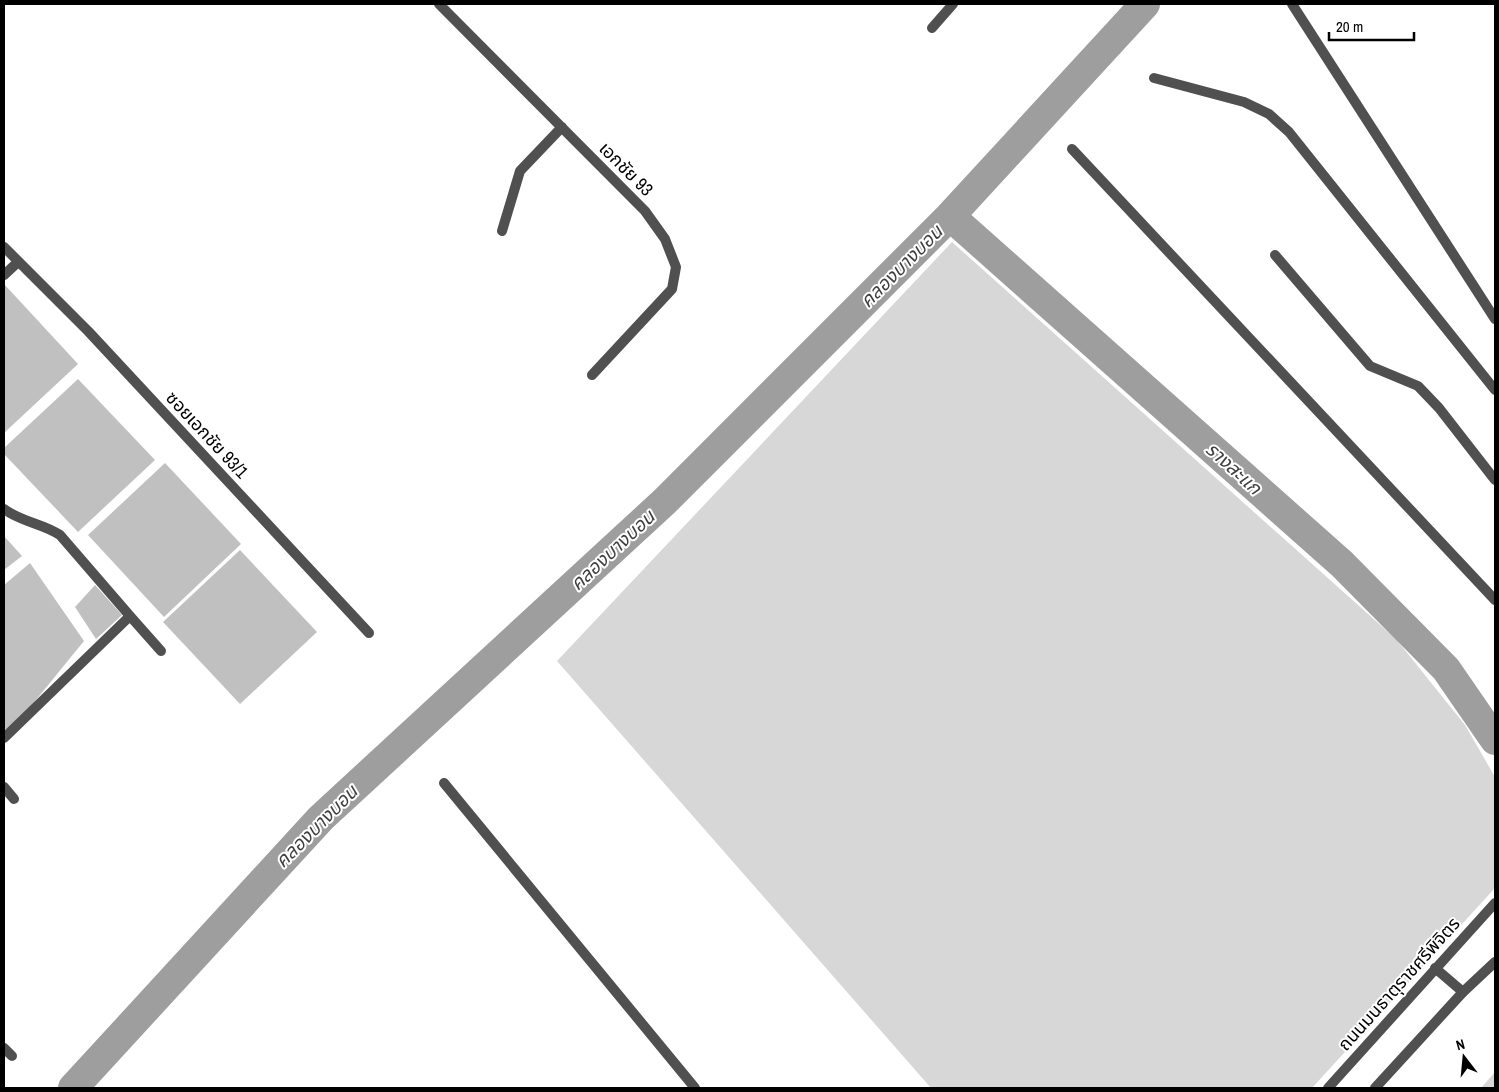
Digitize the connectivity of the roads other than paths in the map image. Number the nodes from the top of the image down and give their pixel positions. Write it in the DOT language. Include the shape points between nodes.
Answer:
graph roads {
  1 [pos="440,4"];
  2 [pos="953,4"];
  3 [pos="1292,4"];
  4 [pos="932,28"];
  5 [pos="1154,78"];
  6 [pos="562,127"];
  7 [pos="1072,149"];
  8 [pos="502,231"];
  9 [pos="4,247"];
  10 [pos="1275,255"];
  11 [pos="18,262"];
  12 [pos="4,275"];
  13 [pos="1495,319"];
  14 [pos="592,375"];
  15 [pos="1495,390"];
  16 [pos="1495,480"];
  17 [pos="4,509"];
  18 [pos="1495,600"];
  19 [pos="130,616"];
  20 [pos="369,633"];
  21 [pos="161,651"];
  22 [pos="4,738"];
  23 [pos="444,783"];
  24 [pos="4,787"];
  25 [pos="14,799"];
  26 [pos="1495,903"];
  27 [pos="1495,962"];
  28 [pos="1435,968"];
  29 [pos="1463,992"];
  30 [pos="4,1048"];
  31 [pos="12,1056"];
  32 [pos="695,1088"];
  33 [pos="1328,1088"];
  34 [pos="1375,1088"];
  1 -- 6 [label="street, เอกชัย 93"];
  2 -- 4 [label="street"];
  3 -- 13 [label="street"];
  5 -- 15 [label="street" via="1244,102 1269,114 1289,132"];
  6 -- 8 [label="street" via="520,171"];
  6 -- 14 [label="street, เอกชัย 93" via="645,211 665,239 676,267 672,289"];
  7 -- 18 [label="street"];
  9 -- 11 [label="street, ซอยเอกชัย 93/1"];
  10 -- 16 [label="street" via="1370,366 1418,386"];
  11 -- 12 [label="street"];
  11 -- 20 [label="street, ซอยเอกชัย 93/1" via="88,331"];
  17 -- 19 [label="street" via="60,535"];
  19 -- 21 [label="street"];
  19 -- 22 [label="street"];
  23 -- 32 [label="street"];
  24 -- 25 [label="street"];
  26 -- 28 [label="street, ถนนมนธาตุราชศรีพิจิตร"];
  27 -- 29 [label="street"];
  28 -- 29 [label="street"];
  28 -- 33 [label="street, ถนนมนธาตุราชศรีพิจิตร"];
  29 -- 34 [label="street"];
  30 -- 31 [label="street"];
}
